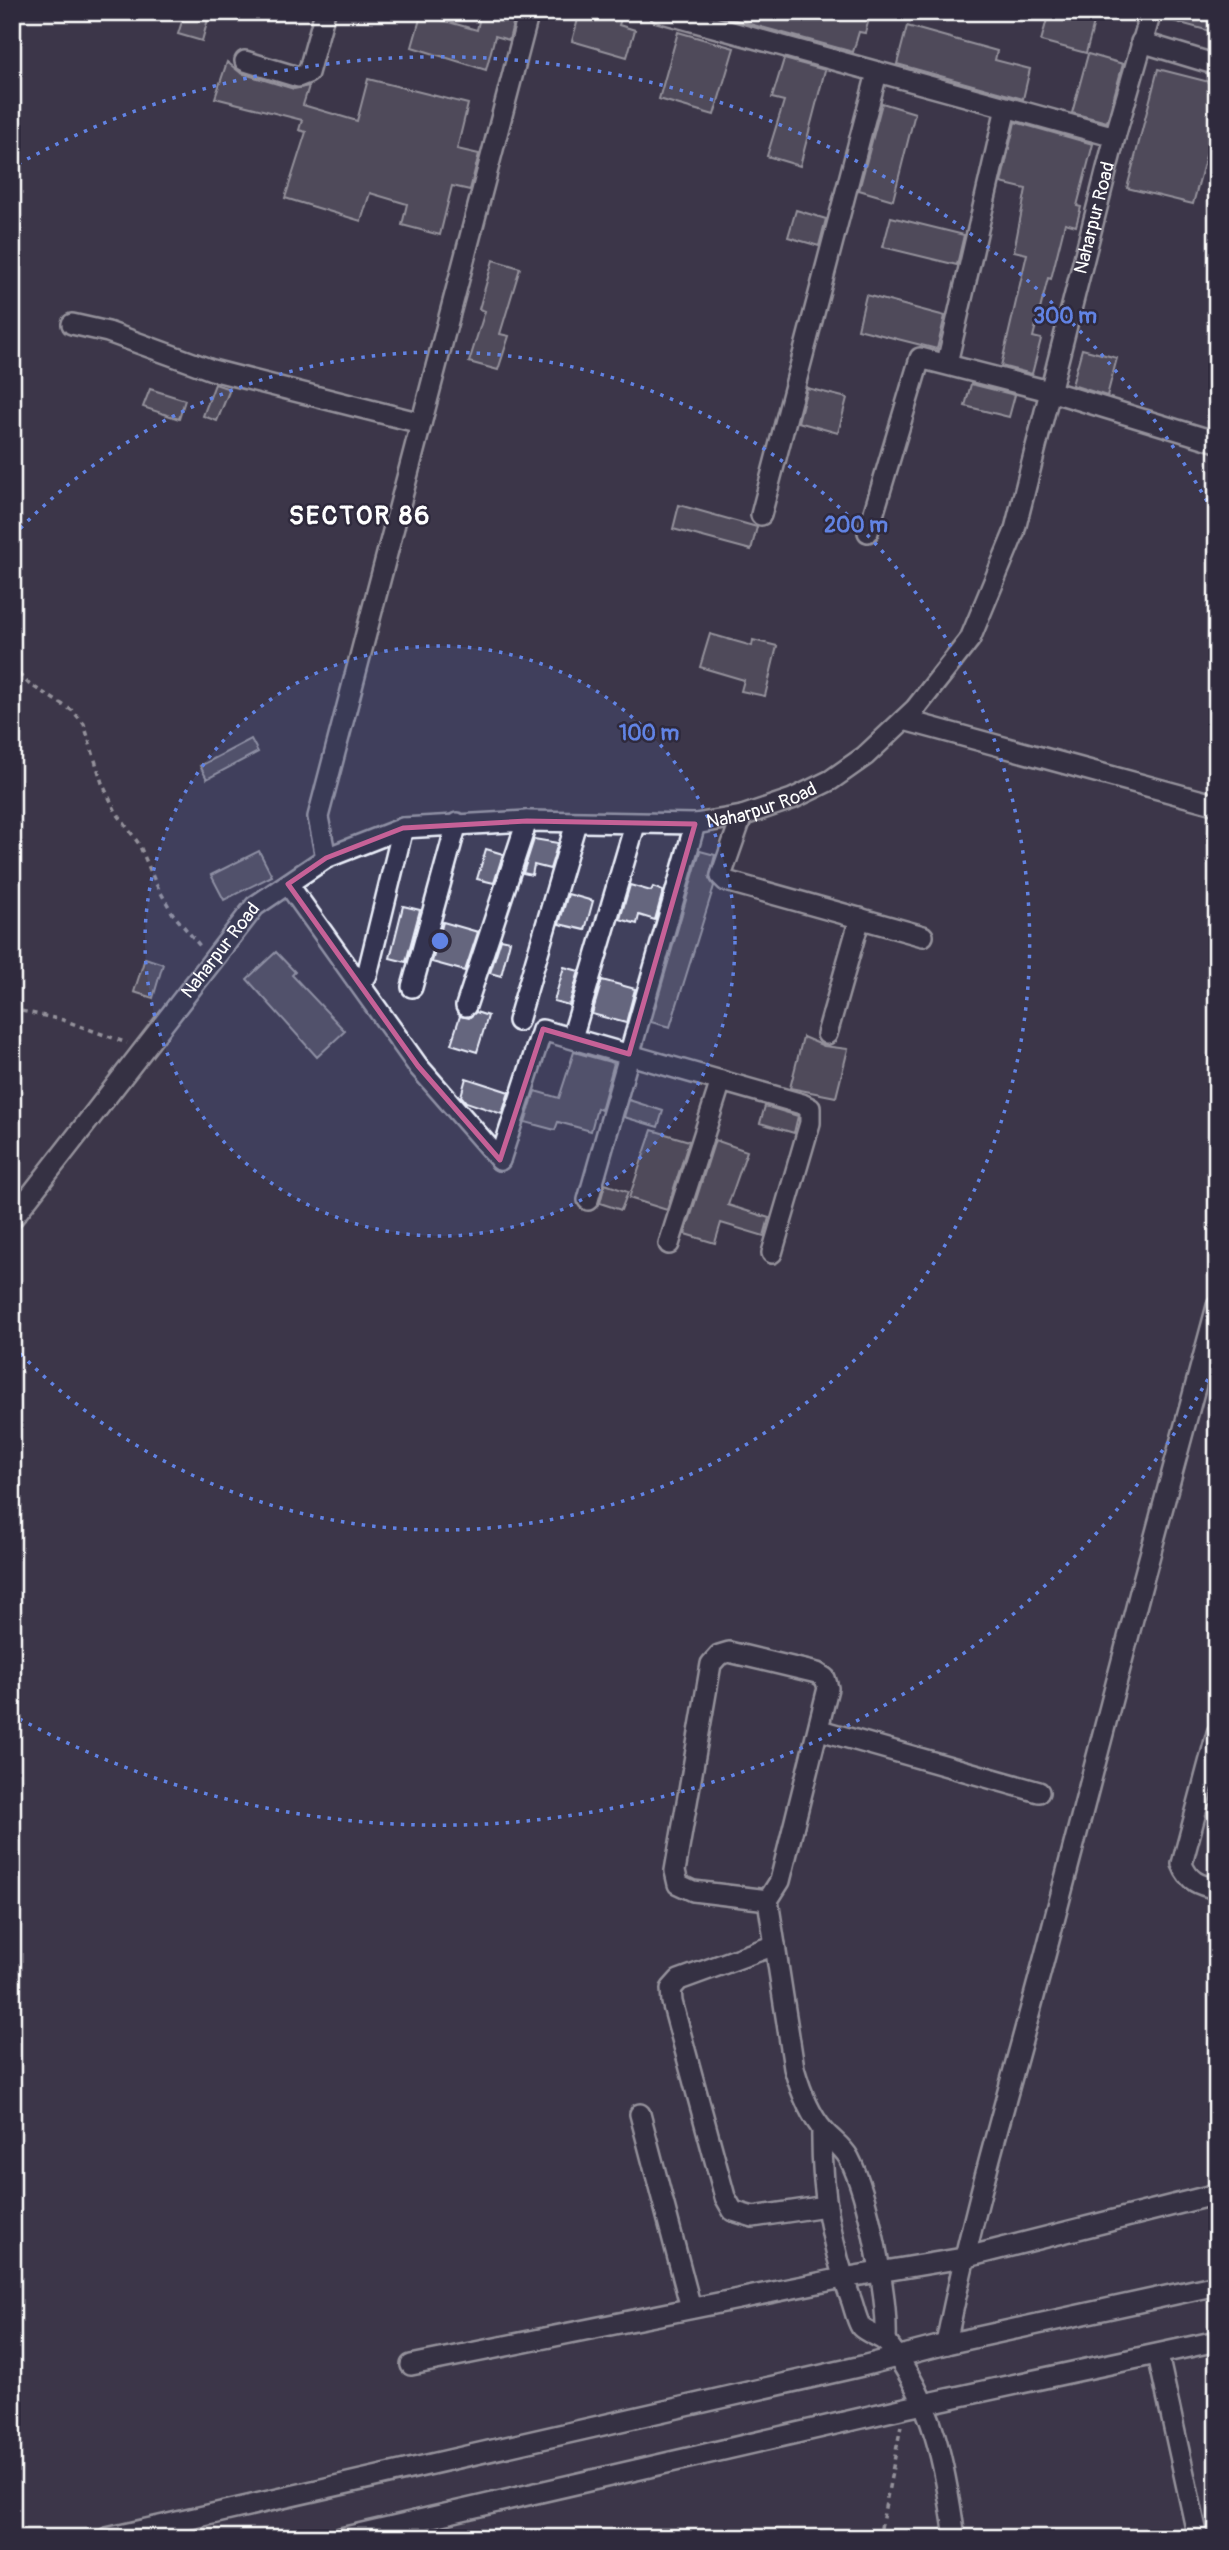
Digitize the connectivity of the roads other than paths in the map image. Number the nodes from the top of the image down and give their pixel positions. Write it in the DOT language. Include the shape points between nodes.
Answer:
graph roads {
  1 [pos="325,12"];
  2 [pos="529,12"];
  3 [pos="659,12"];
  4 [pos="1151,12"];
  5 [pos="1141,42"];
  6 [pos="245,61"];
  7 [pos="1217,65"];
  8 [pos="877,73"];
  9 [pos="1006,108"];
  10 [pos="1115,137"];
  11 [pos="72,324"];
  12 [pos="947,363"];
  13 [pos="1053,392"];
  14 [pos="421,423"];
  15 [pos="1217,442"];
  16 [pos="761,516"];
  17 [pos="869,532"];
  18 [pos="904,720"];
  19 [pos="1217,805"];
  20 [pos="743,816"];
  21 [pos="527,821"];
  22 [pos="457,823"];
  23 [pos="576,823"];
  24 [pos="695,824"];
  25 [pos="635,825"];
  26 [pos="403,828"];
  27 [pos="326,858"];
  28 [pos="288,884"];
  29 [pos="860,918"];
  30 [pos="923,936"];
  31 [pos="367,975"];
  32 [pos="412,987"];
  33 [pos="466,1006"];
  34 [pos="518,1021"];
  35 [pos="827,1034"];
  36 [pos="572,1038"];
  37 [pos="629,1054"];
  38 [pos="721,1081"];
  39 [pos="588,1200"];
  40 [pos="12,1219"];
  41 [pos="669,1244"];
  42 [pos="772,1253"];
  43 [pos="1217,1306"];
  44 [pos="1209,1364"];
  45 [pos="820,1730"];
  46 [pos="1217,1733"];
  47 [pos="1038,1792"];
  48 [pos="1217,1889"];
  49 [pos="768,1900"];
  50 [pos="775,1945"];
  51 [pos="640,2114"];
  52 [pos="822,2129"];
  53 [pos="1217,2194"];
  54 [pos="826,2206"];
  55 [pos="962,2258"];
  56 [pos="880,2272"];
  57 [pos="843,2277"];
  58 [pos="1217,2285"];
  59 [pos="691,2308"];
  60 [pos="886,2341"];
  61 [pos="1217,2341"];
  62 [pos="946,2344"];
  63 [pos="1158,2355"];
  64 [pos="897,2357"];
  65 [pos="411,2365"];
  66 [pos="926,2404"];
  67 [pos="379,2533"];
  68 [pos="107,2538"];
  69 [pos="341,2538"];
  70 [pos="955,2538"];
  71 [pos="1198,2538"];
  1 -- 6 [label="street" via="308,73 298,77"];
  2 -- 14 [label="street"];
  3 -- 8 [label="street"];
  4 -- 5 [label="street, Naharpur Road"];
  5 -- 7 [label="street"];
  5 -- 10 [label="street, Naharpur Road"];
  8 -- 9 [label="street"];
  8 -- 16 [label="street"];
  9 -- 10 [label="street"];
  9 -- 12 [label="street"];
  10 -- 13 [label="street, Naharpur Road"];
  11 -- 14 [label="street" via="108,332 212,370"];
  12 -- 13 [label="street"];
  12 -- 17 [label="street" via="926,358 916,363"];
  13 -- 15 [label="street"];
  13 -- 18 [label="street, Naharpur Road" via="993,591 970,639"];
  14 -- 27 [label="street" via="317,817"];
  18 -- 19 [label="street"];
  18 -- 20 [label="street, Naharpur Road" via="831,780"];
  20 -- 24 [label="street, Naharpur Road"];
  20 -- 29 [label="street" via="722,866 721,876 726,881"];
  21 -- 22 [label="street, Naharpur Road"];
  21 -- 23 [label="street, Naharpur Road"];
  21 -- 33 [label="street"];
  22 -- 26 [label="street, Naharpur Road"];
  22 -- 32 [label="street"];
  23 -- 25 [label="street, Naharpur Road"];
  23 -- 34 [label="street"];
  24 -- 25 [label="street, Naharpur Road"];
  24 -- 37 [label="street"];
  25 -- 36 [label="street"];
  26 -- 27 [label="street, Naharpur Road"];
  26 -- 31 [label="street"];
  27 -- 28 [label="street, Naharpur Road"];
  28 -- 36 [label="street" via="418,1066 500,1160 542,1030"];
  28 -- 40 [label="street, Naharpur Road" via="255,906"];
  29 -- 30 [label="street"];
  29 -- 35 [label="street"];
  36 -- 37 [label="street"];
  37 -- 38 [label="street"];
  37 -- 39 [label="street"];
  38 -- 41 [label="street"];
  38 -- 42 [label="street" via="810,1108 810,1123"];
  43 -- 44 [label="street"];
  44 -- 55 [label="street" via="1140,1581"];
  45 -- 47 [label="street"];
  45 -- 49 [label="street" via="780,1881"];
  45 -- 49 [label="street" via="828,1688 817,1672 729,1652 712,1664 675,1871 678,1884 693,1892"];
  46 -- 48 [label="street" via="1182,1864 1197,1884"];
  49 -- 50 [label="street"];
  50 -- 52 [label="street" via="794,2068 800,2090"];
  50 -- 54 [label="street" via="679,1980 671,1989 672,2003 733,2211 753,2217"];
  51 -- 59 [label="street"];
  52 -- 54 [label="street"];
  52 -- 56 [label="street" via="847,2154 859,2178"];
  53 -- 55 [label="street"];
  54 -- 57 [label="street"];
  55 -- 56 [label="street"];
  55 -- 62 [label="street"];
  56 -- 57 [label="street"];
  56 -- 60 [label="street"];
  57 -- 59 [label="street"];
  57 -- 60 [label="street" via="861,2326"];
  58 -- 62 [label="street"];
  59 -- 65 [label="street"];
  60 -- 64 [label="street"];
  61 -- 63 [label="street"];
  62 -- 64 [label="street"];
  63 -- 66 [label="street"];
  63 -- 71 [label="street"];
  64 -- 66 [label="street"];
  64 -- 68 [label="street"];
  66 -- 67 [label="street"];
  66 -- 70 [label="street" via="935,2429"];
  67 -- 69 [label="street"];
}
